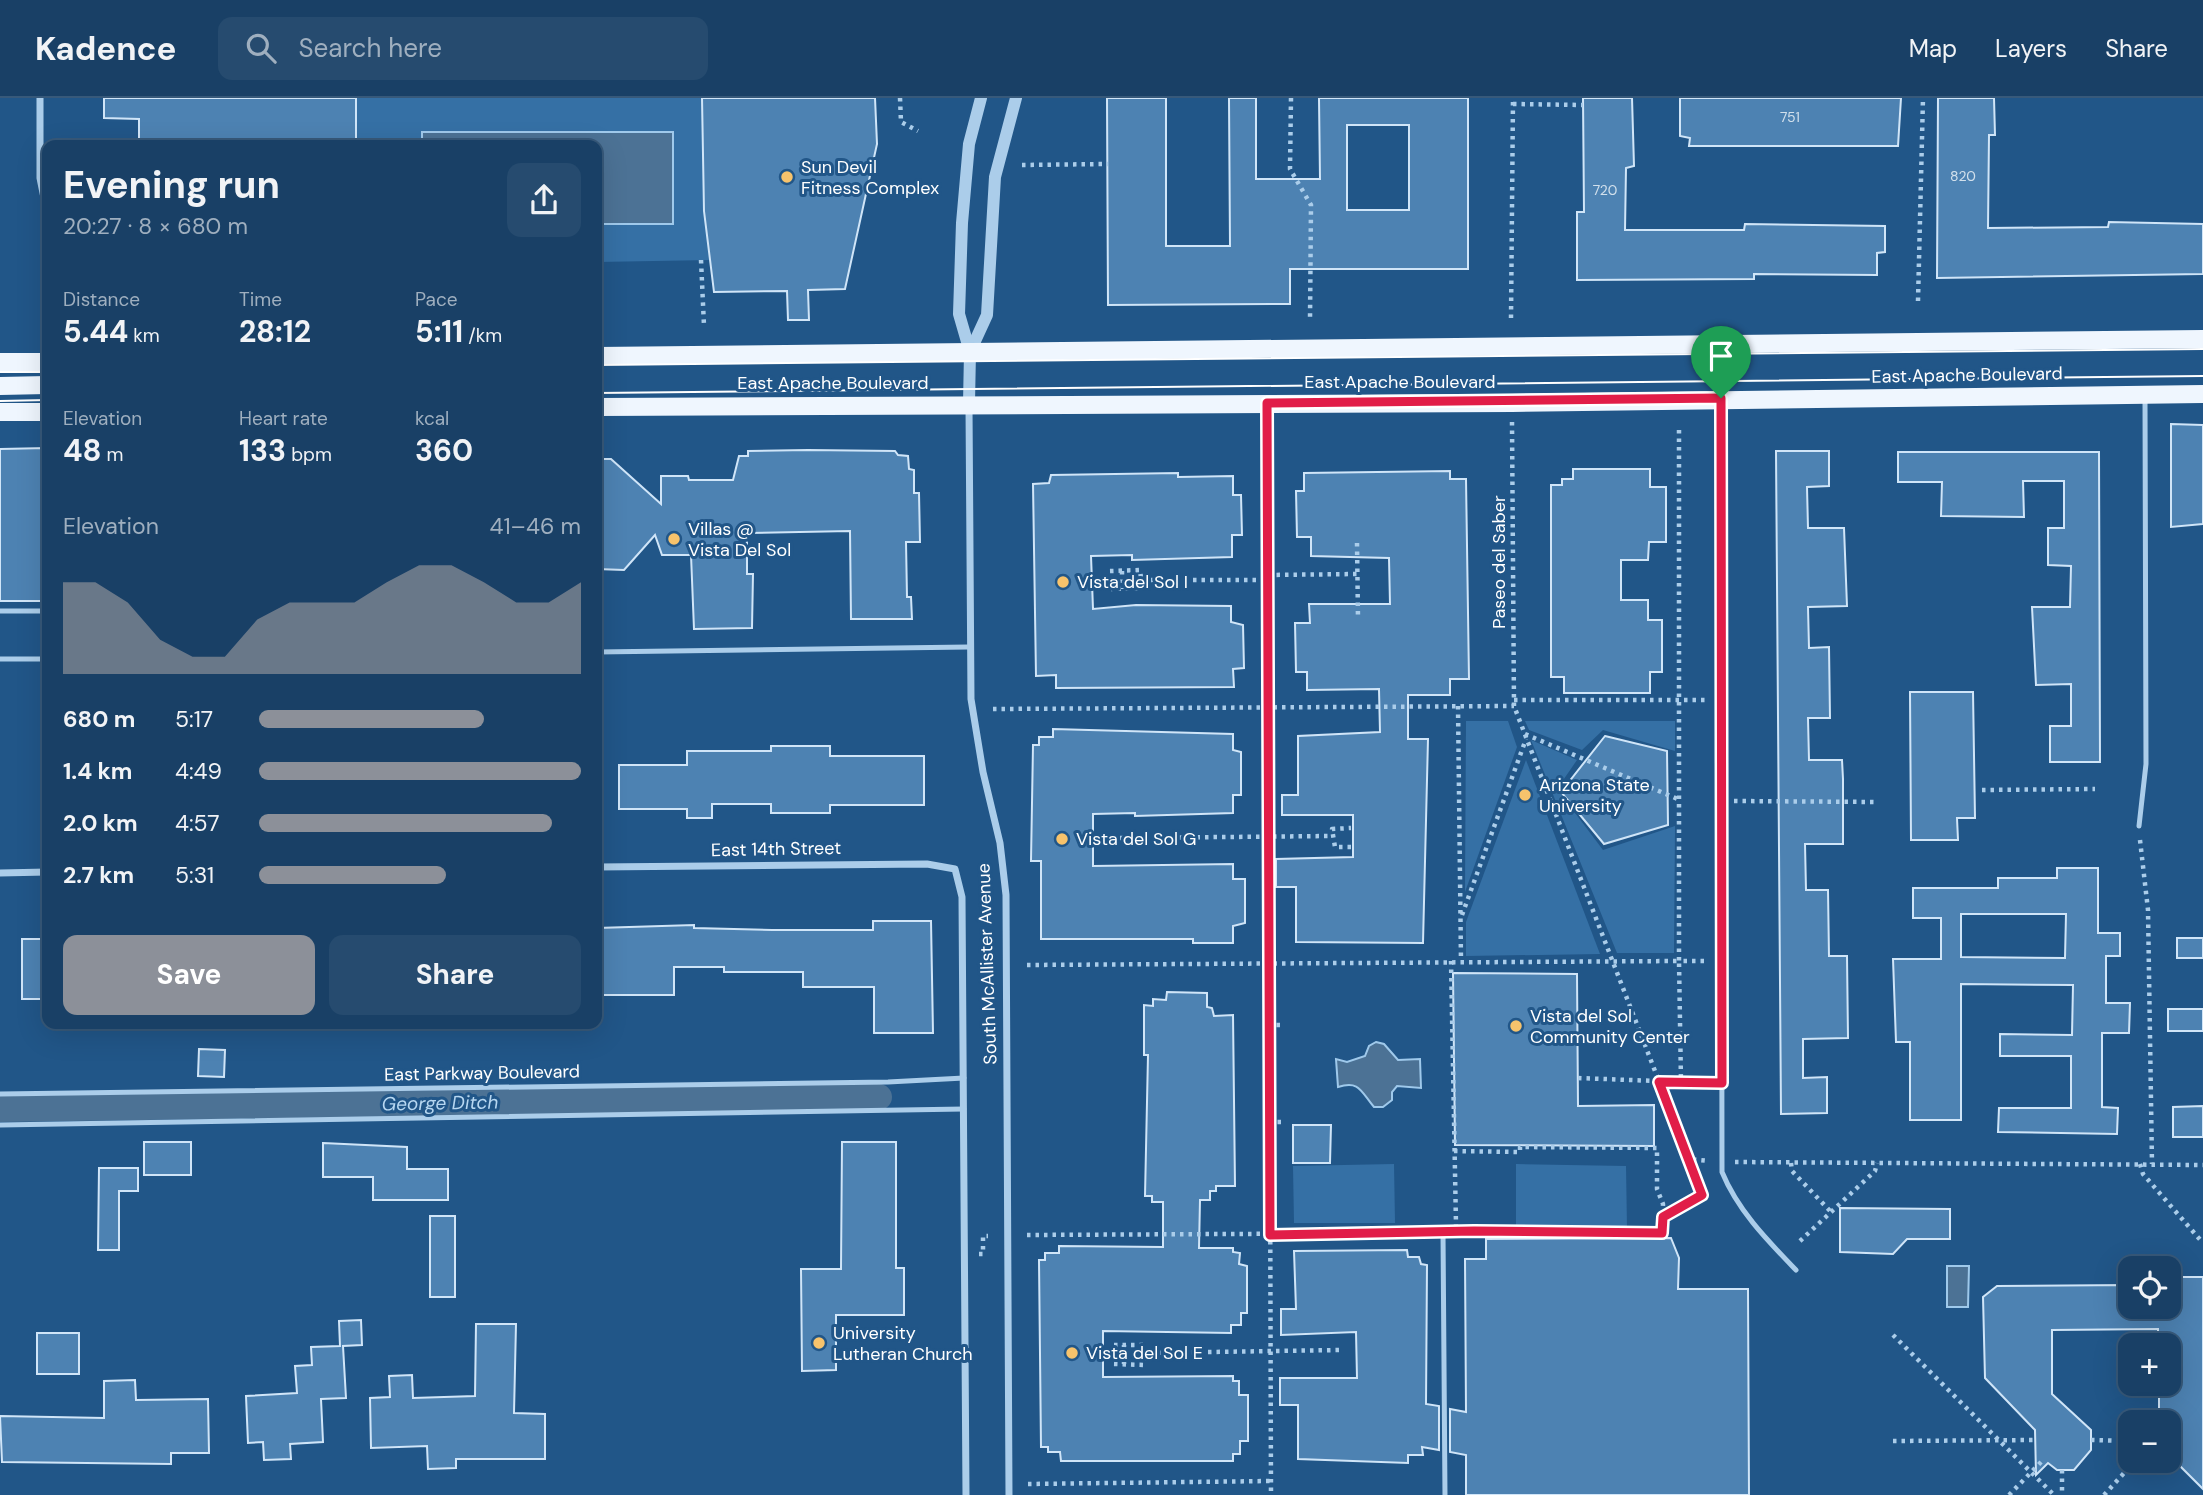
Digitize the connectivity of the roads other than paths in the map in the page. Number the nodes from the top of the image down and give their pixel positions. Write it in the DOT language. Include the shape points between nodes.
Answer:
graph roads {
  1 [pos="40,98"];
  2 [pos="981,98"];
  3 [pos="1016,98"];
  4 [pos="42,188"];
  5 [pos="2203,339"];
  6 [pos="970,352"];
  7 [pos="602,356"];
  8 [pos="0,362"];
  9 [pos="42,362"];
  10 [pos="42,385"];
  11 [pos="0,386"];
  12 [pos="2203,394"];
  13 [pos="2145,395"];
  14 [pos="1721,398"];
  15 [pos="969,403"];
  16 [pos="602,407"];
  17 [pos="0,412"];
  18 [pos="42,412"];
  19 [pos="0,611"];
  20 [pos="42,611"];
  21 [pos="968,647"];
  22 [pos="602,652"];
  23 [pos="0,659"];
  24 [pos="42,659"];
  25 [pos="2139,826"];
  26 [pos="602,866"];
  27 [pos="955,869"];
  28 [pos="42,872"];
  29 [pos="0,873"];
  30 [pos="964,1078"];
  31 [pos="0,1094"];
  32 [pos="964,1109"];
  33 [pos="0,1125"];
  34 [pos="1443,1233"];
  35 [pos="1796,1270"];
  36 [pos="965,1495"];
  37 [pos="1009,1495"];
  38 [pos="1445,1495"];
  1 -- 4 [label="street"];
  2 -- 6 [label="street, South McAllister Avenue" via="969,144 962,223 959,314"];
  3 -- 6 [label="street, South McAllister Avenue" via="995,177 987,315"];
  5 -- 6 [label="main road, East Apache Boulevard"];
  6 -- 7 [label="main road, East Apache Boulevard"];
  6 -- 15 [label="street, South McAllister Avenue"];
  8 -- 9 [label="main road"];
  10 -- 11 [label="main road"];
  12 -- 13 [label="main road, East Apache Boulevard"];
  13 -- 14 [label="main road, East Apache Boulevard"];
  13 -- 25 [label="lane" via="2146,764"];
  14 -- 15 [label="main road, East Apache Boulevard"];
  14 -- 35 [label="lane" via="1722,1172 1756,1228"];
  15 -- 16 [label="main road, East Apache Boulevard"];
  15 -- 21 [label="street, South McAllister Avenue"];
  17 -- 18 [label="main road"];
  19 -- 20 [label="lane"];
  21 -- 22 [label="lane"];
  21 -- 37 [label="street, South McAllister Avenue" via="976,733 1000,843 1006,895"];
  23 -- 24 [label="lane"];
  26 -- 27 [label="street, East 14th Street" via="927,864"];
  27 -- 30 [label="street, South McAllister Avenue" via="962,897"];
  28 -- 29 [label="street"];
  30 -- 31 [label="lane, East Parkway Boulevard"];
  30 -- 32 [label="street, South McAllister Avenue"];
  32 -- 33 [label="lane"];
  32 -- 36 [label="street, South McAllister Avenue"];
  34 -- 38 [label="lane"];
}
